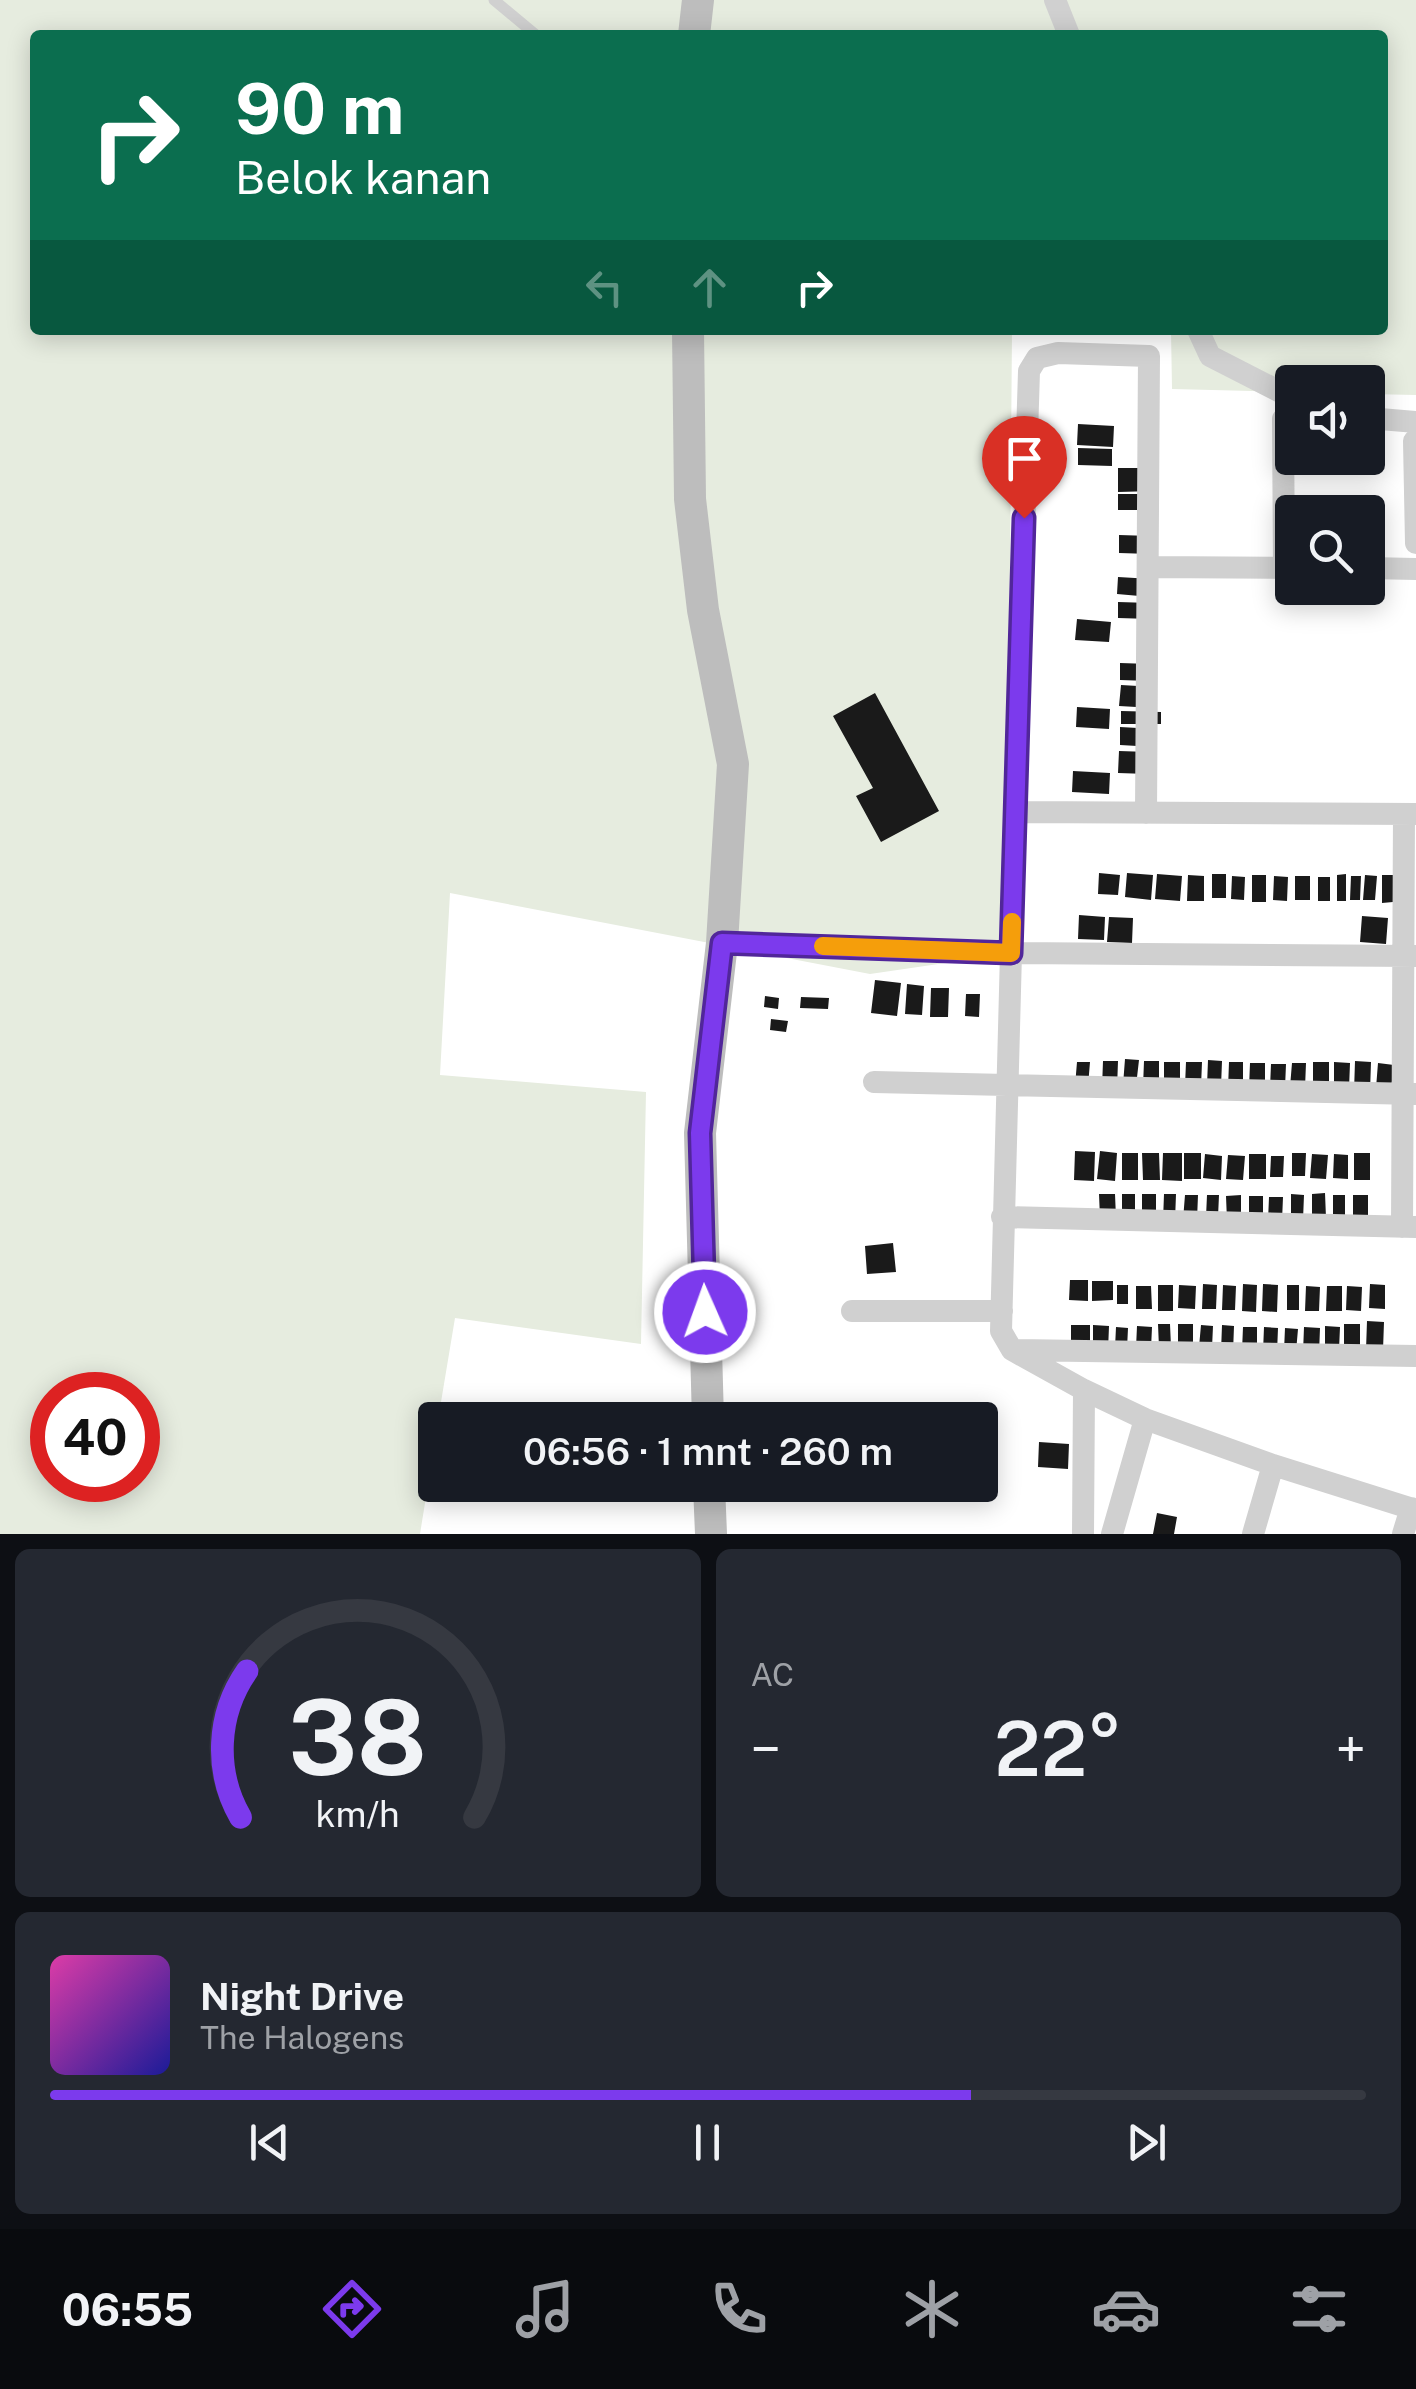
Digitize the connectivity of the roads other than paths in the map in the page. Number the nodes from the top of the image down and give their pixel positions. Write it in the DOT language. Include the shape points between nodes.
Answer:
graph roads {
  1 [pos="494,0"];
  2 [pos="698,0"];
  3 [pos="1056,0"];
  4 [pos="530,30"];
  5 [pos="695,30"];
  6 [pos="1068,30"];
  7 [pos="688,335"];
  8 [pos="1200,335"];
  9 [pos="1058,342"];
  10 [pos="1275,400"];
  11 [pos="1385,423"];
  12 [pos="1415,431"];
  13 [pos="1416,543"];
  14 [pos="1148,567"];
  15 [pos="1275,568"];
  16 [pos="1385,568"];
  17 [pos="1416,568"];
  18 [pos="1015,812"];
  19 [pos="1146,813"];
  20 [pos="1410,814"];
  21 [pos="722,943"];
  22 [pos="1011,953"];
  23 [pos="1410,956"];
  24 [pos="874,1082"];
  25 [pos="1005,1084"];
  26 [pos="1409,1094"];
  27 [pos="1002,1217"];
  28 [pos="1409,1227"];
  29 [pos="852,1311"];
  30 [pos="1002,1311"];
  31 [pos="1012,1350"];
  32 [pos="1416,1356"];
  33 [pos="1084,1390"];
  34 [pos="707,1402"];
  35 [pos="1145,1418"];
  36 [pos="1273,1466"];
  37 [pos="710,1502"];
  38 [pos="1414,1509"];
  39 [pos="711,1534"];
  40 [pos="1083,1534"];
  41 [pos="1112,1534"];
  42 [pos="1254,1534"];
  43 [pos="1402,1534"];
  1 -- 4 [label="lane"];
  2 -- 5 [label="street"];
  3 -- 6 [label="street"];
  7 -- 21 [label="street" via="690,499 733,764"];
  8 -- 10 [label="street" via="1210,356"];
  9 -- 14 [label="street" via="1150,356"];
  9 -- 18 [label="street" via="1029,371"];
  11 -- 12 [label="street"];
  12 -- 13 [label="street"];
  14 -- 15 [label="street"];
  14 -- 19 [label="street"];
  16 -- 17 [label="street"];
  18 -- 19 [label="street"];
  18 -- 22 [label="street"];
  19 -- 20 [label="street"];
  20 -- 23 [label="street"];
  21 -- 22 [label="street"];
  21 -- 34 [label="street" via="700,1133"];
  22 -- 23 [label="street"];
  22 -- 25 [label="street"];
  23 -- 26 [label="street"];
  24 -- 25 [label="street"];
  25 -- 26 [label="street"];
  25 -- 27 [label="street"];
  26 -- 28 [label="street"];
  27 -- 28 [label="street"];
  27 -- 30 [label="street"];
  29 -- 30 [label="street"];
  30 -- 31 [label="street" via="1001,1330"];
  31 -- 32 [label="street"];
  31 -- 33 [label="street"];
  33 -- 35 [label="street"];
  33 -- 40 [label="street"];
  35 -- 36 [label="street"];
  35 -- 41 [label="street"];
  36 -- 38 [label="street"];
  36 -- 42 [label="street"];
  37 -- 39 [label="street"];
  38 -- 43 [label="street"];
}
